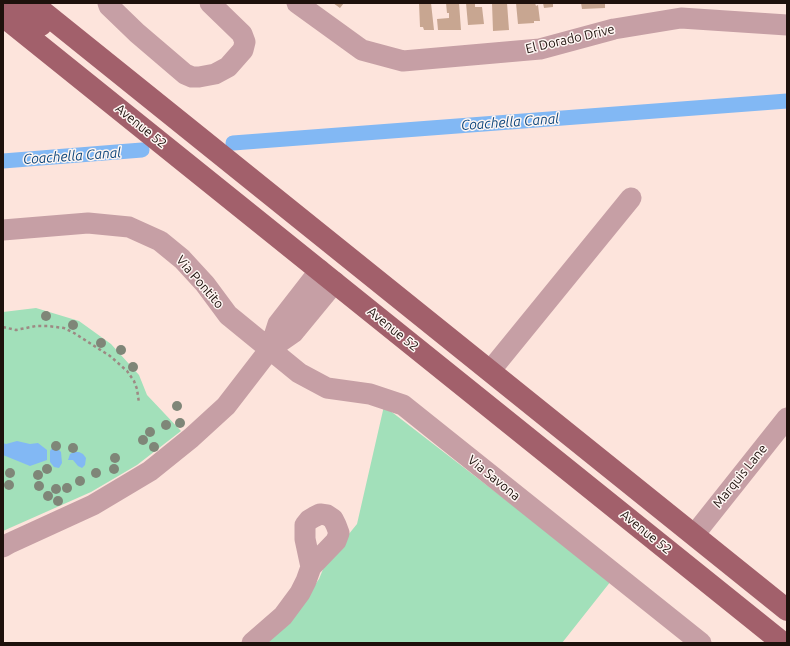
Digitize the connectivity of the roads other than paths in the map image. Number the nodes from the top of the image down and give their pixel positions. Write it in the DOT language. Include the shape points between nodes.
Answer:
graph roads {
  1 [pos="13,3"];
  2 [pos="32,3"];
  3 [pos="108,3"];
  4 [pos="210,3"];
  5 [pos="297,3"];
  6 [pos="3,16"];
  7 [pos="787,25"];
  8 [pos="109,65"];
  9 [pos="631,198"];
  10 [pos="3,230"];
  11 [pos="327,276"];
  12 [pos="382,320"];
  13 [pos="428,321"];
  14 [pos="270,349"];
  15 [pos="486,368"];
  16 [pos="787,418"];
  17 [pos="694,535"];
  18 [pos="3,547"];
  19 [pos="311,567"];
  20 [pos="787,610"];
  21 [pos="780,637"];
  22 [pos="252,643"];
  23 [pos="701,643"];
  1 -- 8 [label="main road" via="56,38"];
  2 -- 8 [label="main road"];
  3 -- 4 [label="street" via="137,33 185,74 192,77 215,74 228,67 243,50 245,42 242,34"];
  5 -- 7 [label="street, El Dorado Drive" via="362,50 403,61 540,49 614,29 680,18"];
  6 -- 11 [label="main road, Avenue 52"];
  8 -- 13 [label="main road"];
  9 -- 15 [label="street"];
  10 -- 14 [label="street, Via Pontito" via="88,223 129,227 160,241 182,259 228,315"];
  11 -- 12 [label="main road, Avenue 52"];
  11 -- 13 [label="main road" via="334,265 343,268 384,301"];
  11 -- 14 [label="street" via="278,324"];
  12 -- 15 [label="main road" via="425,340 456,366 472,372"];
  12 -- 21 [label="main road, Avenue 52"];
  13 -- 15 [label="main road"];
  14 -- 18 [label="street" via="226,406 150,471 93,505"];
  14 -- 23 [label="street, Via Savona" via="299,373 326,388 370,394 403,405"];
  15 -- 17 [label="main road"];
  16 -- 17 [label="street, Marquis Lane"];
  17 -- 20 [label="main road"];
  19 -- 22 [label="street" via="300,593 283,616"];
}
